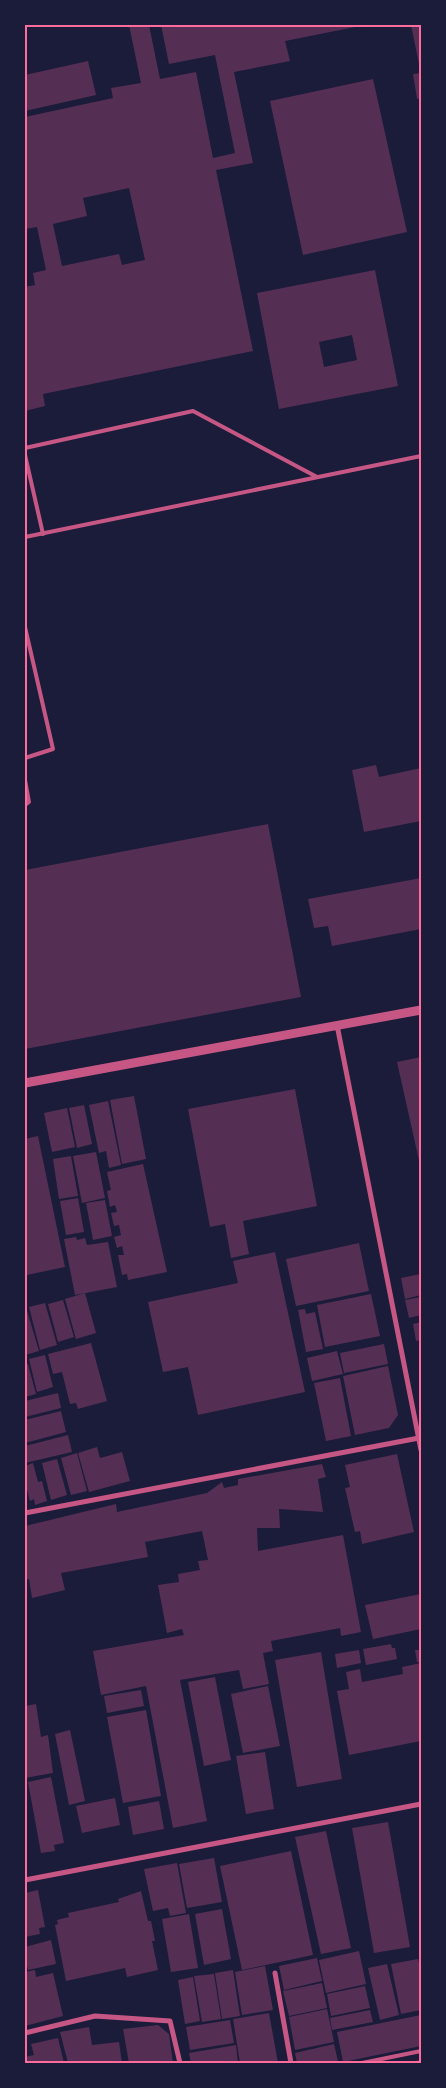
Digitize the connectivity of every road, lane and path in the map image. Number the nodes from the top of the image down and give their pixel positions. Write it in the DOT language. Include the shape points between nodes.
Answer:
graph roads {
  1 [pos="25,448"];
  2 [pos="25,455"];
  3 [pos="421,456"];
  4 [pos="318,477"];
  5 [pos="43,534"];
  6 [pos="25,537"];
  7 [pos="25,627"];
  8 [pos="25,758"];
  9 [pos="25,780"];
  10 [pos="25,805"];
  11 [pos="421,1010"];
  12 [pos="337,1025"];
  13 [pos="25,1083"];
  14 [pos="419,1438"];
  15 [pos="421,1450"];
  16 [pos="25,1513"];
  17 [pos="421,1804"];
  18 [pos="25,1880"];
  19 [pos="276,1973"];
  20 [pos="25,2033"];
  21 [pos="421,2050"];
  22 [pos="180,2063"];
  23 [pos="291,2063"];
  24 [pos="362,2063"];
  1 -- 4 [label="lane" via="193,411"];
  2 -- 5 [label="lane"];
  3 -- 4 [label="lane"];
  4 -- 5 [label="lane"];
  5 -- 6 [label="lane"];
  7 -- 8 [label="lane" via="52,749"];
  9 -- 10 [label="lane" via="28,802"];
  11 -- 12 [label="street"];
  12 -- 13 [label="street"];
  12 -- 14 [label="street"];
  14 -- 15 [label="street"];
  14 -- 16 [label="street"];
  17 -- 18 [label="street"];
  19 -- 23 [label="street"];
  20 -- 22 [label="street" via="95,2016 170,2021"];
  21 -- 24 [label="lane"];
}
